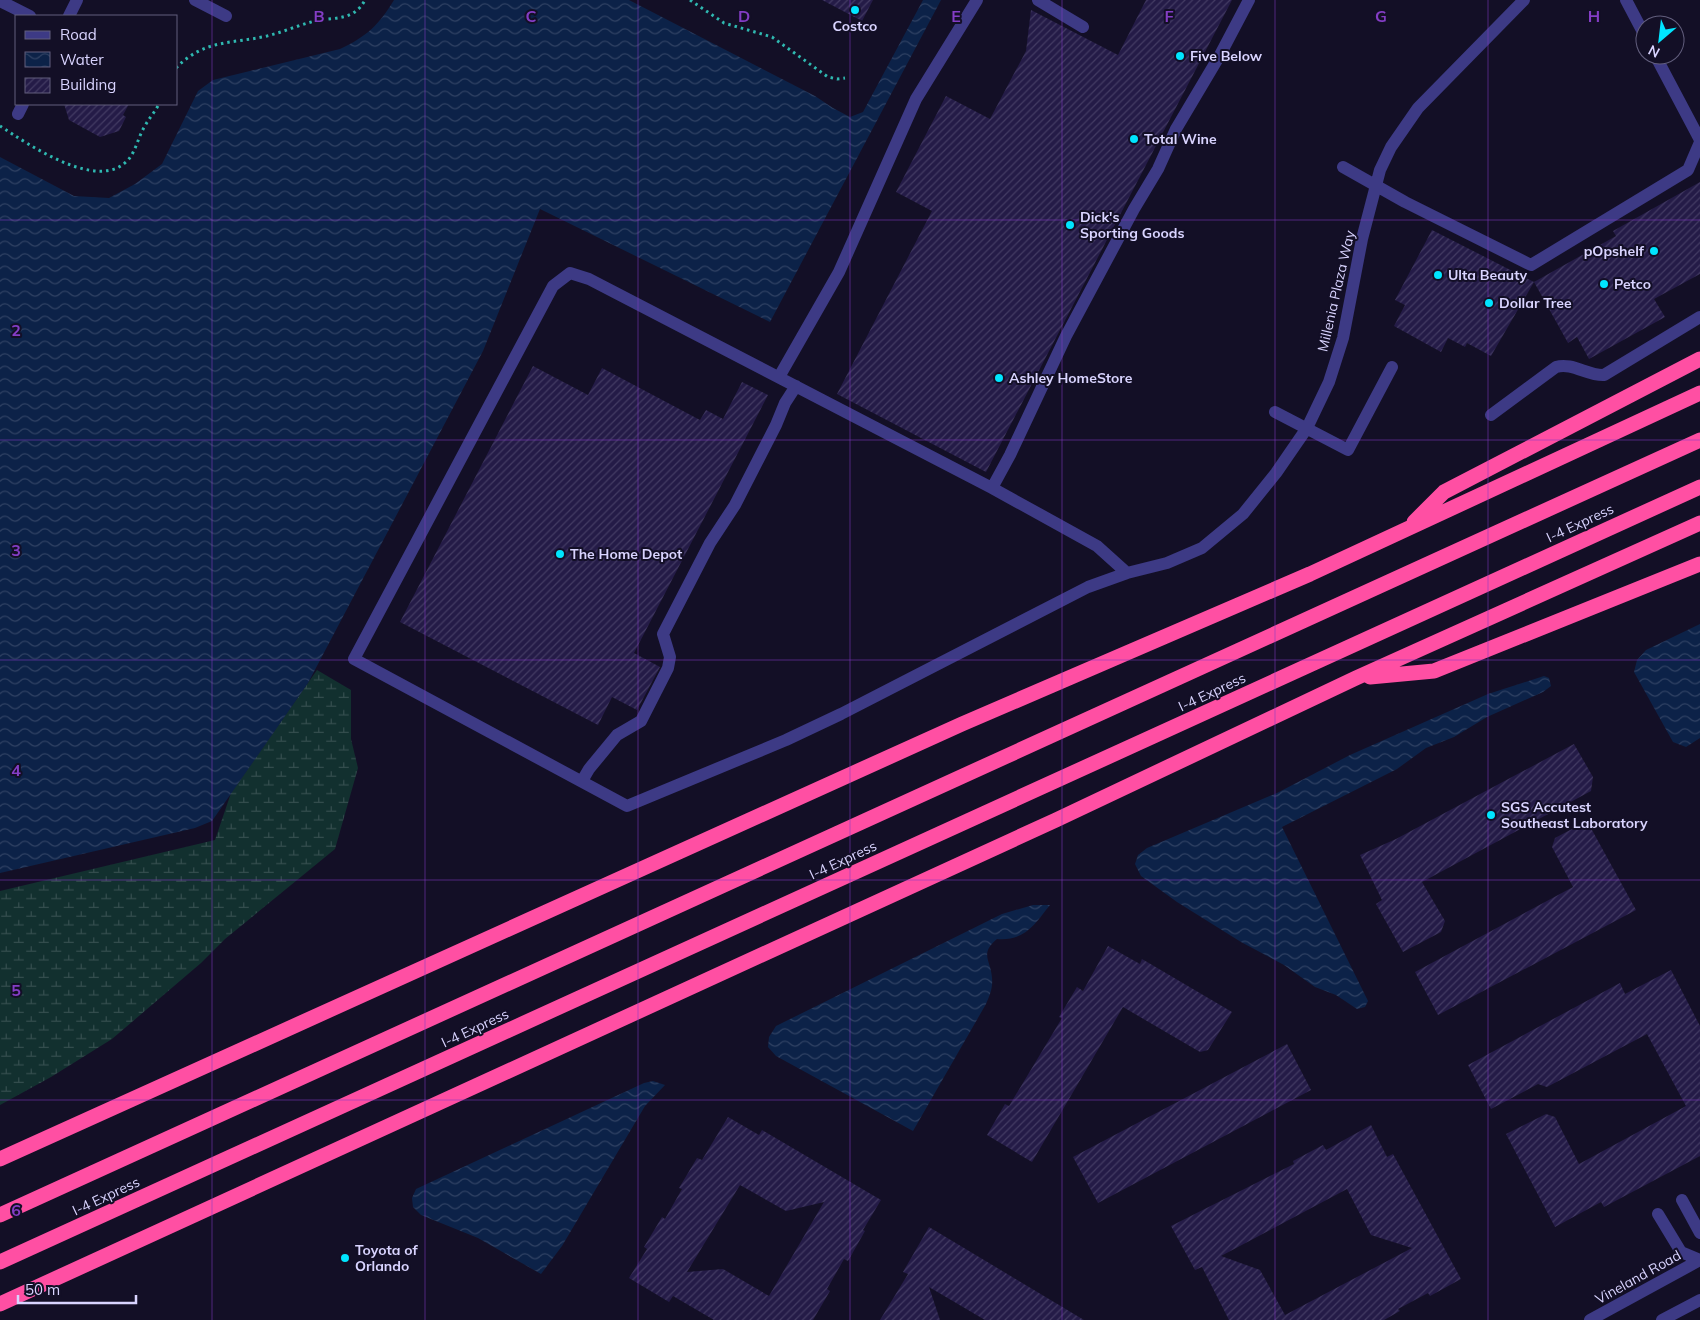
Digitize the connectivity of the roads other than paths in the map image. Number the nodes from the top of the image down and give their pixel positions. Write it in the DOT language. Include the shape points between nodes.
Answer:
graph roads {
  1 [pos="0,0"];
  2 [pos="77,0"];
  3 [pos="195,0"];
  4 [pos="977,0"];
  5 [pos="1038,0"];
  6 [pos="1249,0"];
  7 [pos="1524,0"];
  8 [pos="1626,0"];
  9 [pos="28,15"];
  10 [pos="69,15"];
  11 [pos="226,16"];
  12 [pos="1635,17"];
  13 [pos="1083,27"];
  14 [pos="1660,65"];
  15 [pos="1700,141"];
  16 [pos="1343,168"];
  17 [pos="1377,186"];
  18 [pos="1700,317"];
  19 [pos="1700,359"];
  20 [pos="1392,366"];
  21 [pos="779,377"];
  22 [pos="796,386"];
  23 [pos="1700,392"];
  24 [pos="1275,412"];
  25 [pos="1491,415"];
  26 [pos="1308,428"];
  27 [pos="1700,440"];
  28 [pos="1700,487"];
  29 [pos="992,488"];
  30 [pos="1700,523"];
  31 [pos="1408,529"];
  32 [pos="1700,564"];
  33 [pos="1126,573"];
  34 [pos="1356,678"];
  35 [pos="582,781"];
  36 [pos="0,1159"];
  37 [pos="1682,1200"];
  38 [pos="1658,1214"];
  39 [pos="0,1215"];
  40 [pos="1700,1233"];
  41 [pos="1700,1260"];
  42 [pos="0,1262"];
  43 [pos="1700,1300"];
  44 [pos="0,1304"];
  45 [pos="1590,1320"];
  46 [pos="1662,1320"];
  1 -- 9 [label="street"];
  2 -- 10 [label="street"];
  3 -- 11 [label="street"];
  4 -- 21 [label="street" via="916,100 839,272"];
  5 -- 13 [label="street"];
  6 -- 29 [label="street" via="1066,336"];
  7 -- 17 [label="street, Millenia Plaza Way" via="1418,108 1391,147 1380,170"];
  8 -- 12 [label="street"];
  14 -- 15 [label="street"];
  15 -- 17 [label="street" via="1688,170 1531,266"];
  16 -- 17 [label="street"];
  17 -- 26 [label="street, Millenia Plaza Way" via="1362,239 1343,338 1329,382"];
  18 -- 25 [label="street" via="1604,375 1596,376 1563,365 1556,367"];
  19 -- 31 [label="highway" via="1444,492"];
  20 -- 26 [label="street" via="1348,450"];
  21 -- 22 [label="street"];
  21 -- 35 [label="street" via="589,279 570,273 553,286 354,659"];
  22 -- 29 [label="street"];
  22 -- 35 [label="street" via="663,634 670,657 668,668 641,721 617,735"];
  23 -- 31 [label="highway"];
  24 -- 26 [label="street"];
  26 -- 33 [label="street, Millenia Plaza Way" via="1243,514 1202,548 1168,563"];
  27 -- 39 [label="highway, I-4 Express"];
  28 -- 42 [label="highway, I-4 Express"];
  29 -- 33 [label="street" via="1097,546"];
  30 -- 34 [label="highway"];
  31 -- 36 [label="highway" via="962,724"];
  32 -- 34 [label="highway" via="1434,671"];
  33 -- 35 [label="street, Millenia Plaza Way" via="1088,587 794,736 627,806"];
  34 -- 44 [label="highway" via="1056,820"];
  37 -- 40 [label="street"];
  38 -- 41 [label="street" via="1680,1252"];
  41 -- 45 [label="street, Vineland Road"];
  43 -- 46 [label="street"];
}
